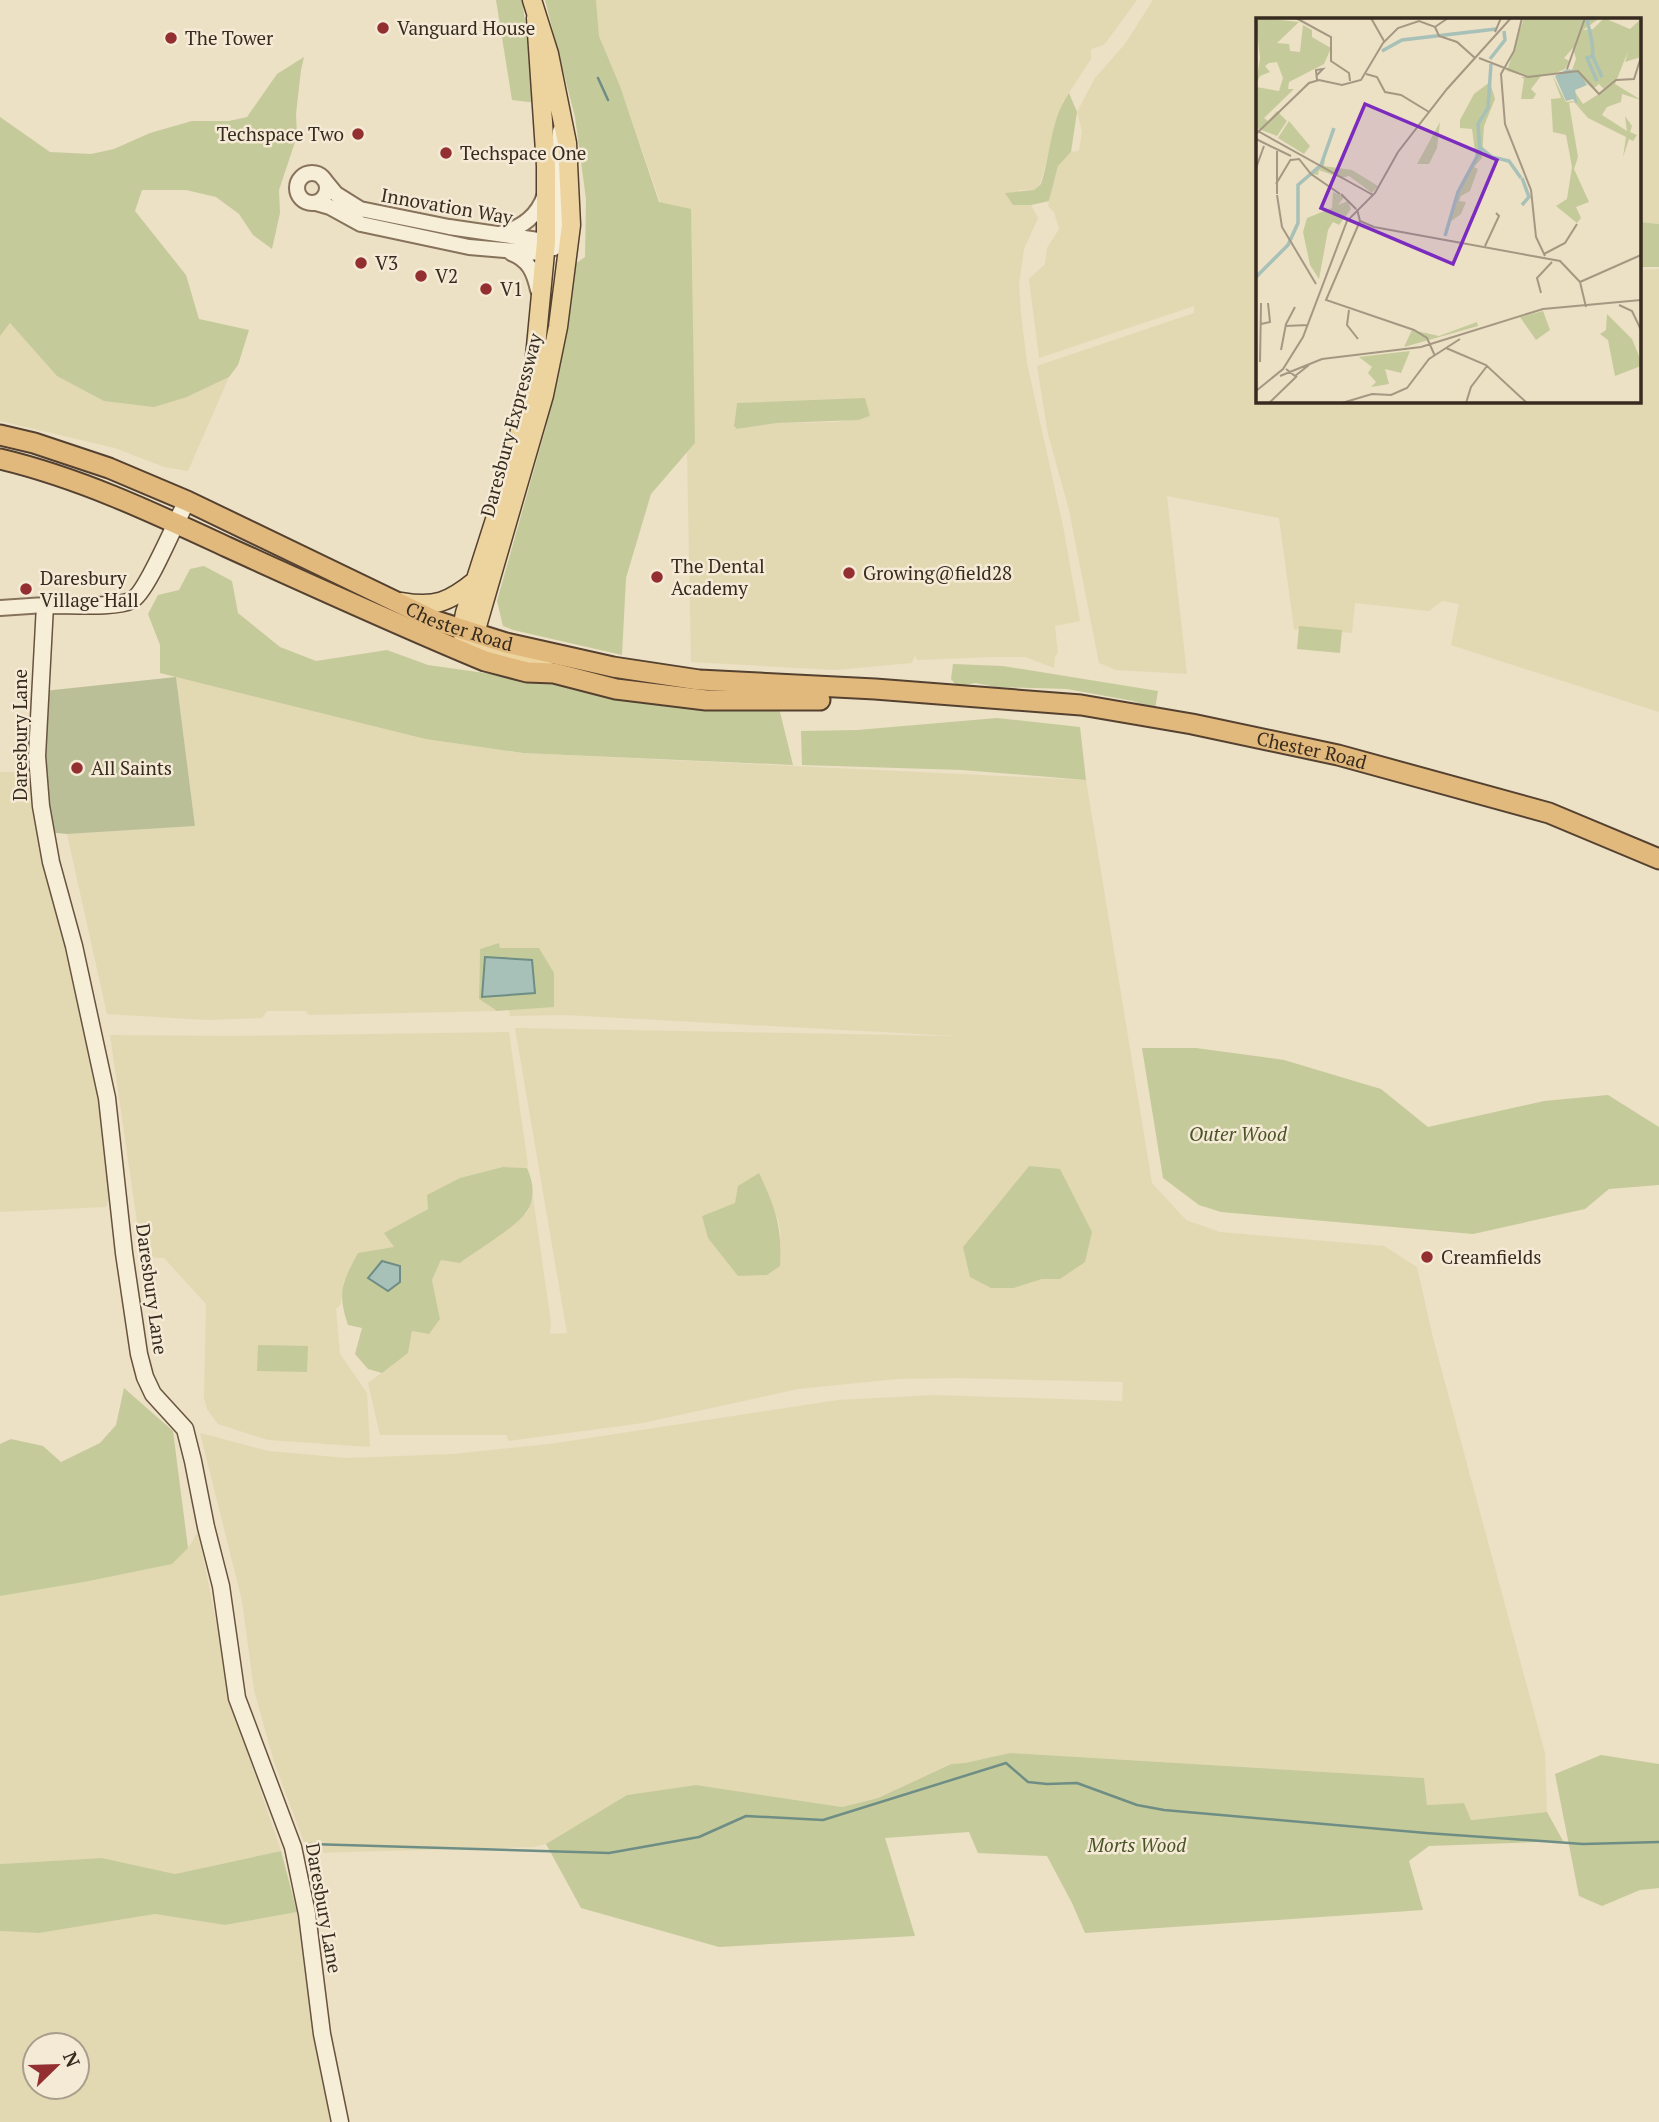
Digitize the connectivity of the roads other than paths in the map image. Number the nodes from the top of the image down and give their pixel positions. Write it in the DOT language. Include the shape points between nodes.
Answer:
graph roads {
  1 [pos="535,9"];
  2 [pos="561,108"];
  3 [pos="322,177"];
  4 [pos="546,190"];
  5 [pos="316,203"];
  6 [pos="499,235"];
  7 [pos="548,247"];
  8 [pos="506,251"];
  9 [pos="566,267"];
  10 [pos="541,302"];
  11 [pos="0,435"];
  12 [pos="0,459"];
  13 [pos="187,501"];
  14 [pos="176,522"];
  15 [pos="483,578"];
  16 [pos="389,599"];
  17 [pos="45,605"];
  18 [pos="0,608"];
  19 [pos="468,634"];
  20 [pos="440,642"];
  21 [pos="506,643"];
  22 [pos="554,673"];
  23 [pos="951,695"];
  24 [pos="1659,859"];
  25 [pos="340,2122"];
  1 -- 2 [label="main road, Daresbury Expressway"];
  1 -- 4 [label="main road, Daresbury Expressway"];
  2 -- 7 [label="street" via="558,232"];
  2 -- 9 [label="main road, Daresbury Expressway" via="571,225"];
  3 -- 5 [label="street" via="327,189"];
  3 -- 5 [label="street" via="307,174 297,184 301,198"];
  3 -- 6 [label="street, Innovation Way" via="336,194 360,209"];
  4 -- 6 [label="street" via="528,220"];
  4 -- 7 [label="main road, Daresbury Expressway"];
  5 -- 8 [label="street, Innovation Way" via="360,224"];
  6 -- 7 [label="street, Innovation Way"];
  7 -- 8 [label="street, Innovation Way" via="535,253"];
  7 -- 9 [label="street"];
  7 -- 10 [label="main road, Daresbury Expressway"];
  8 -- 10 [label="street" via="531,267"];
  9 -- 15 [label="main road, Daresbury Expressway" via="544,396"];
  10 -- 15 [label="main road, Daresbury Expressway" via="526,412"];
  11 -- 13 [label="highway, Chester Road" via="108,468"];
  12 -- 14 [label="highway, Chester Road" via="101,491"];
  13 -- 14 [label="main road"];
  13 -- 16 [label="highway, Chester Road"];
  14 -- 17 [label="main road" via="144,588 131,601"];
  14 -- 20 [label="highway, Chester Road"];
  15 -- 16 [label="main road" via="431,605"];
  15 -- 19 [label="main road, Daresbury Expressway"];
  15 -- 21 [label="main road" via="491,620"];
  16 -- 19 [label="highway, Chester Road"];
  17 -- 18 [label="street"];
  17 -- 25 [label="main road, Daresbury Lane" via="37,755 41,806 107,1098 139,1354 153,1394 184,1429 193,1461 221,1586 237,1698 293,1847"];
  19 -- 20 [label="main road" via="453,643"];
  19 -- 21 [label="highway, Chester Road"];
  19 -- 22 [label="main road" via="473,647"];
  20 -- 22 [label="highway, Chester Road" via="485,661 527,672"];
  21 -- 23 [label="highway, Chester Road" via="602,665 699,680"];
  22 -- 23 [label="highway, Chester Road" via="615,688 706,700"];
  23 -- 24 [label="highway, Chester Road" via="1081,705 1338,755 1559,816"];
}
